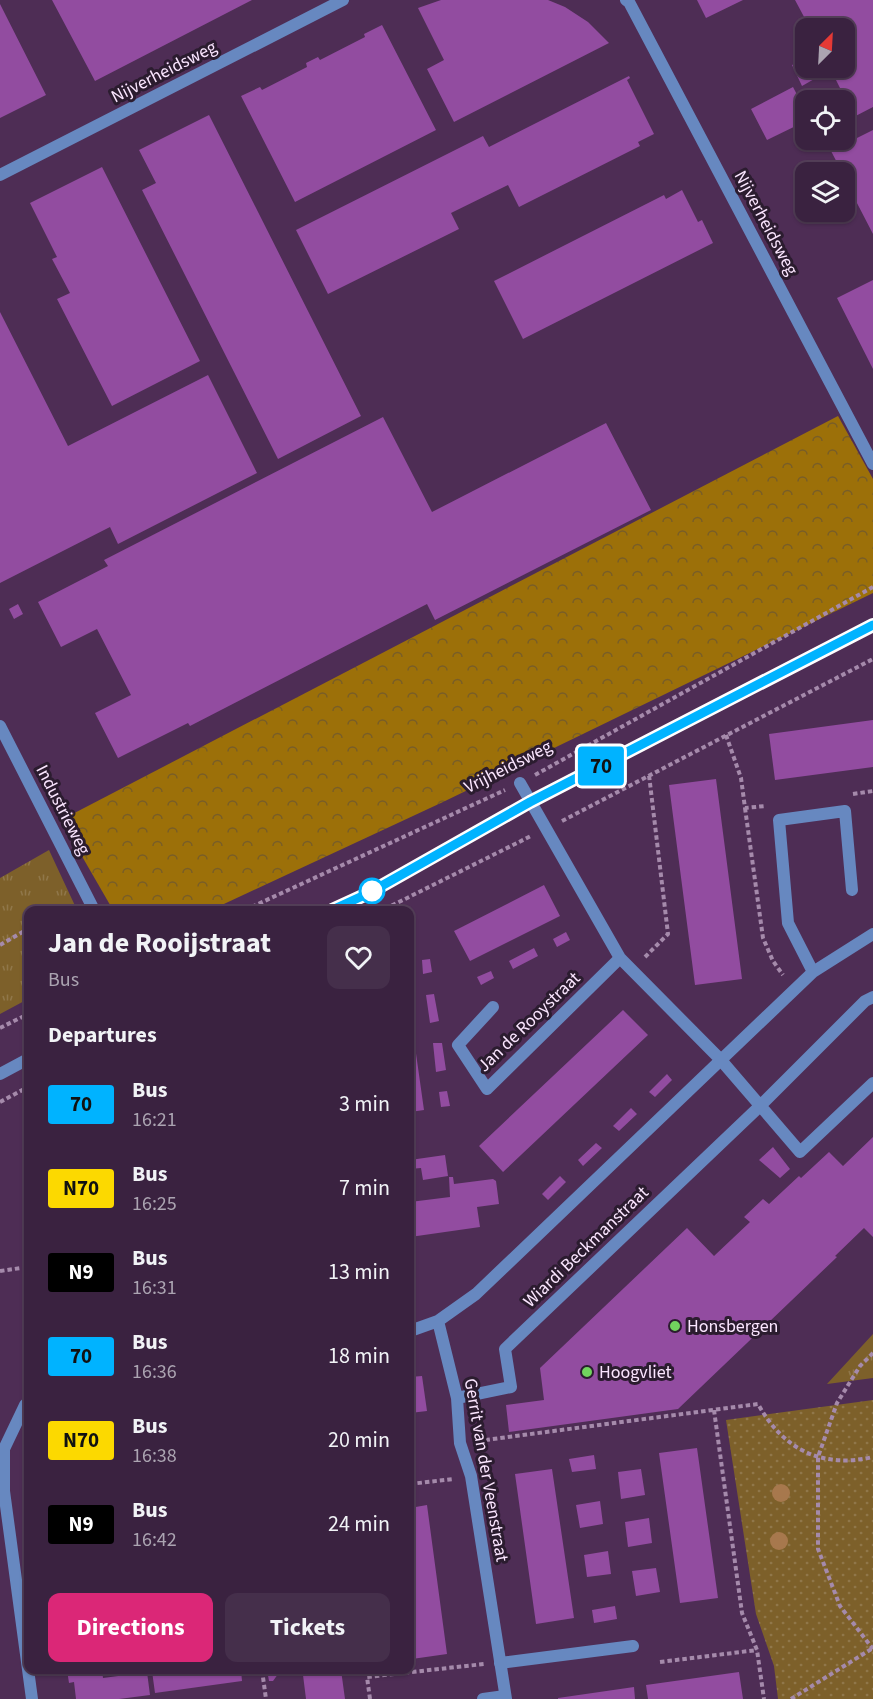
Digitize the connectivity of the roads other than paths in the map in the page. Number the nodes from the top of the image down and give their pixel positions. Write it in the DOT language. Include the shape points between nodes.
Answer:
graph roads {
  1 [pos="343,0"];
  2 [pos="626,0"];
  3 [pos="0,175"];
  4 [pos="873,464"];
  5 [pos="873,625"];
  6 [pos="0,726"];
  7 [pos="519,783"];
  8 [pos="530,802"];
  9 [pos="852,890"];
  10 [pos="92,906"];
  11 [pos="341,906"];
  12 [pos="873,934"];
  13 [pos="620,958"];
  14 [pos="813,972"];
  15 [pos="873,997"];
  16 [pos="493,1007"];
  17 [pos="720,1059"];
  18 [pos="24,1061"];
  19 [pos="0,1074"];
  20 [pos="873,1083"];
  21 [pos="761,1105"];
  22 [pos="438,1320"];
  23 [pos="414,1329"];
  24 [pos="457,1398"];
  25 [pos="24,1407"];
  26 [pos="2,1492"];
  27 [pos="24,1644"];
  28 [pos="633,1646"];
  29 [pos="500,1662"];
  30 [pos="28,1674"];
  31 [pos="505,1698"];
  32 [pos="32,1699"];
  33 [pos="483,1699"];
  1 -- 3 [label="street, Nijverheidsweg"];
  2 -- 4 [label="street, Nijverheidsweg"];
  5 -- 8 [label="street"];
  6 -- 10 [label="street, Industrieweg"];
  7 -- 8 [label="street"];
  8 -- 11 [label="street"];
  8 -- 13 [label="street"];
  9 -- 14 [label="street" via="845,811 779,820 788,923"];
  12 -- 14 [label="street"];
  13 -- 16 [label="street, Jan de Rooystraat" via="487,1089 458,1044"];
  13 -- 17 [label="street"];
  14 -- 17 [label="street"];
  15 -- 21 [label="street, Wiardi Beckmanstraat"];
  17 -- 21 [label="street"];
  17 -- 22 [label="street" via="476,1294"];
  18 -- 19 [label="street"];
  20 -- 21 [label="street" via="800,1152"];
  21 -- 24 [label="street, Wiardi Beckmanstraat" via="505,1349 511,1387"];
  22 -- 23 [label="street"];
  22 -- 24 [label="street, Gerrit van der Veenstraat"];
  24 -- 29 [label="street, Gerrit van der Veenstraat" via="460,1443 471,1476"];
  25 -- 26 [label="street" via="4,1449"];
  26 -- 27 [label="street"];
  28 -- 29 [label="street"];
  29 -- 31 [label="street, Gerrit van der Veenstraat"];
  30 -- 32 [label="street"];
  31 -- 33 [label="street, Gerrit van der Veenstraat"];
}
